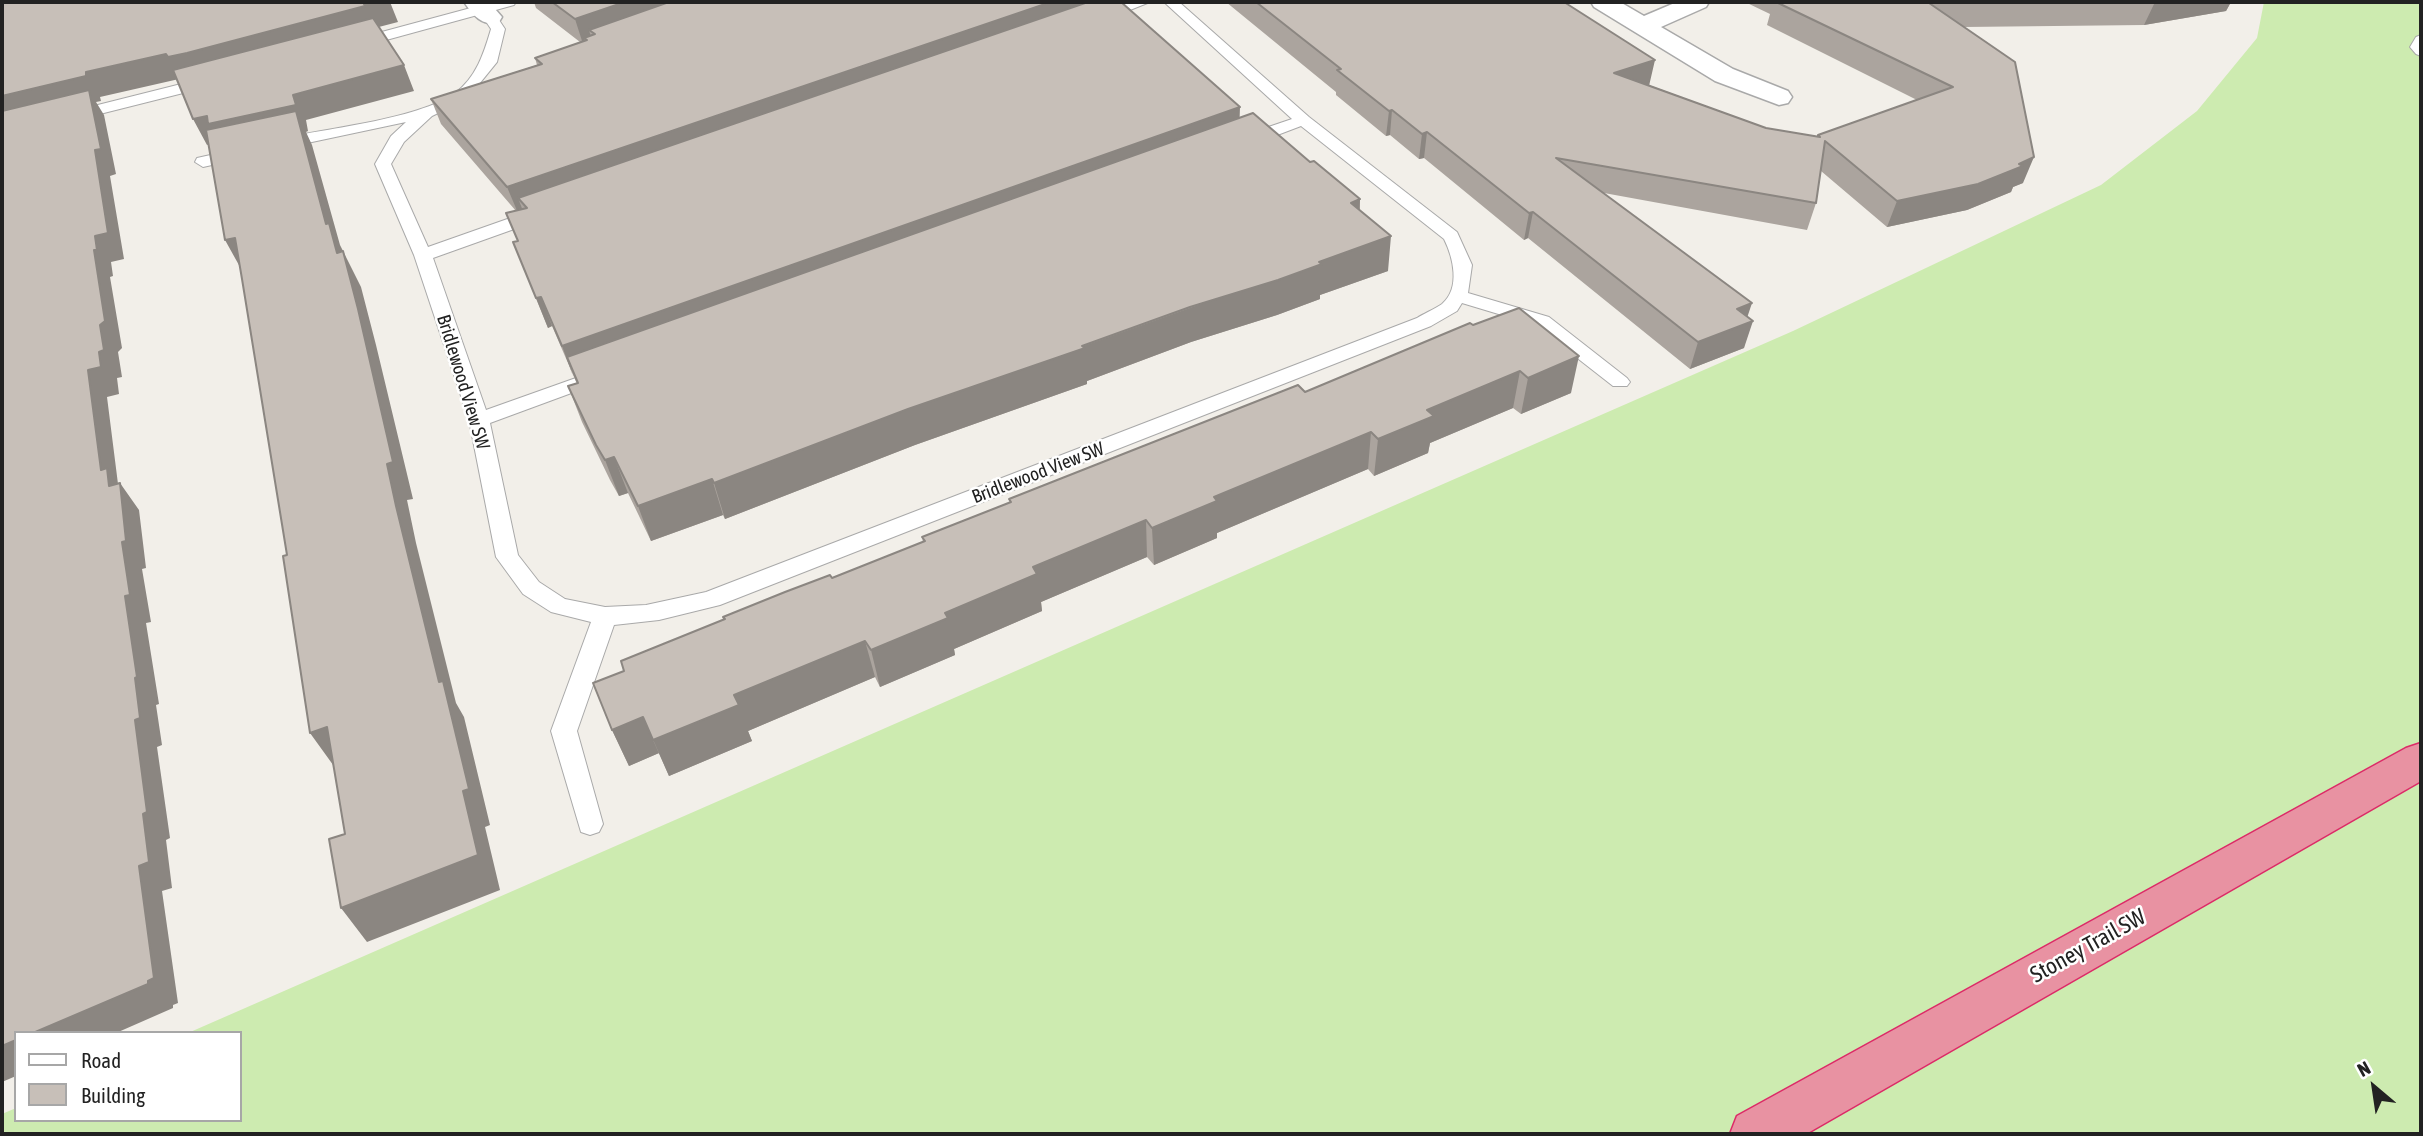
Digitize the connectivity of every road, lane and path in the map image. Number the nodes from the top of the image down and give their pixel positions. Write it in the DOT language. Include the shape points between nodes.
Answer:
graph roads {
  1 [pos="509,2"];
  2 [pos="1143,2"];
  3 [pos="1171,2"];
  4 [pos="1603,2"];
  5 [pos="1697,2"];
  6 [pos="484,10"];
  7 [pos="1078,25"];
  8 [pos="1642,26"];
  9 [pos="2421,40"];
  10 [pos="336,49"];
  11 [pos="2421,51"];
  12 [pos="230,77"];
  13 [pos="486,87"];
  14 [pos="461,96"];
  15 [pos="1779,97"];
  16 [pos="426,113"];
  17 [pos="56,120"];
  18 [pos="1303,120"];
  19 [pos="1224,149"];
  20 [pos="203,162"];
  21 [pos="554,209"];
  22 [pos="424,255"];
  23 [pos="1458,296"];
  24 [pos="609,373"];
  25 [pos="1620,382"];
  26 [pos="479,420"];
  27 [pos="605,616"];
  28 [pos="2421,760"];
  29 [pos="590,824"];
  30 [pos="1756,1134"];
  1 -- 6 [label="lane"];
  2 -- 7 [label="lane"];
  3 -- 18 [label="lane"];
  4 -- 8 [label="street"];
  5 -- 8 [label="street"];
  6 -- 10 [label="lane"];
  6 -- 14 [label="lane, Bridlewood View SW" via="498,29 489,62"];
  8 -- 15 [label="street" via="1724,75"];
  9 -- 11 [label="lane"];
  12 -- 17 [label="lane"];
  13 -- 14 [label="lane"];
  14 -- 16 [label="lane, Bridlewood View SW"];
  16 -- 20 [label="lane, Bridlewood View SW"];
  16 -- 22 [label="lane, Bridlewood View SW" via="397,139 383,164"];
  18 -- 19 [label="lane"];
  18 -- 23 [label="lane" via="1451,236 1463,257 1464,277"];
  21 -- 22 [label="lane"];
  22 -- 26 [label="lane, Bridlewood View SW"];
  23 -- 25 [label="lane" via="1542,321"];
  23 -- 27 [label="lane, Bridlewood View SW" via="1450,307 1424,322 712,599 656,614"];
  24 -- 26 [label="lane"];
  26 -- 27 [label="lane, Bridlewood View SW" via="507,557 531,588 559,606"];
  27 -- 29 [label="lane" via="564,731"];
  28 -- 30 [label="highway, Stoney Trail SW"];
}
